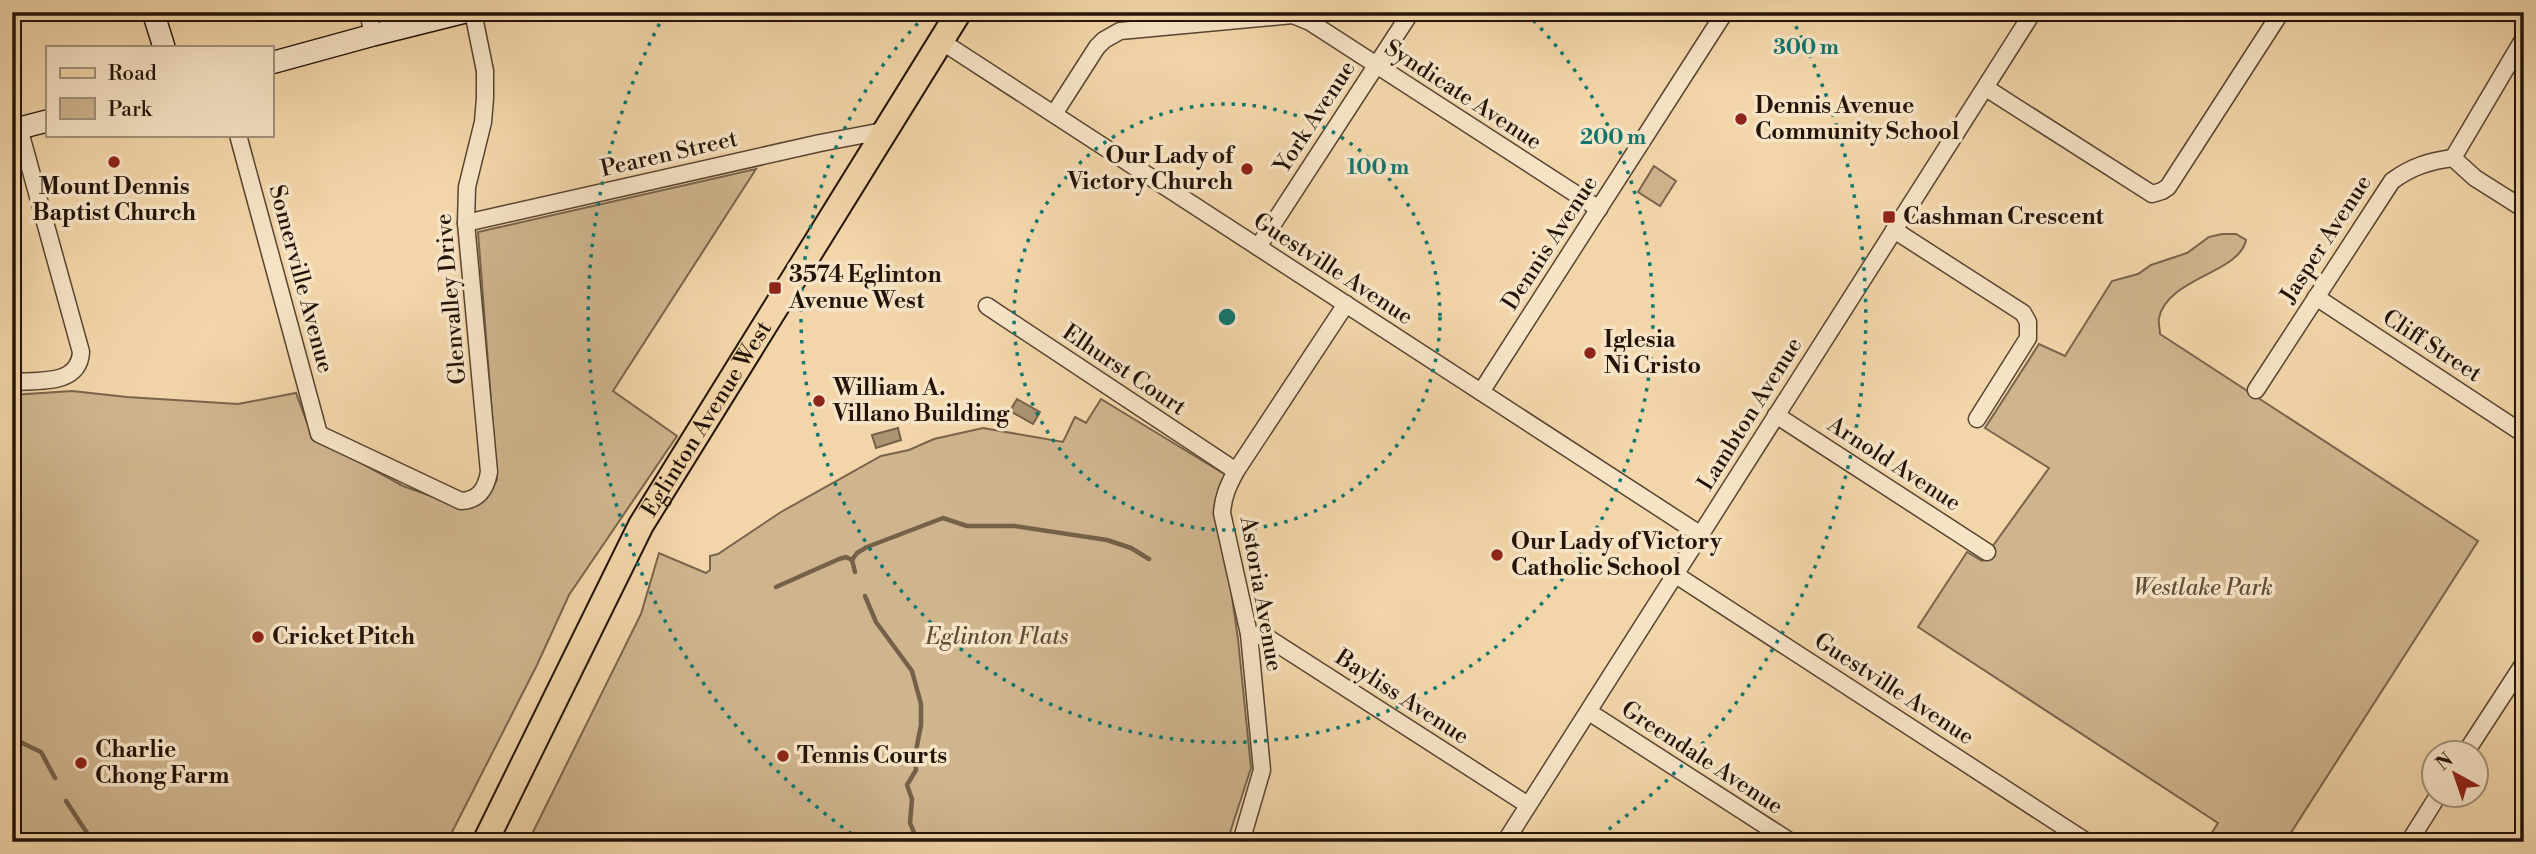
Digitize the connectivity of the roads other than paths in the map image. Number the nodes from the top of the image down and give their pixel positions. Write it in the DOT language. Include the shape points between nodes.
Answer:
graph roads {
  1 [pos="153,12"];
  2 [pos="368,12"];
  3 [pos="464,12"];
  4 [pos="473,12"];
  5 [pos="1411,12"];
  6 [pos="1725,12"];
  7 [pos="2033,12"];
  8 [pos="2281,12"];
  9 [pos="959,13"];
  10 [pos="373,34"];
  11 [pos="2524,37"];
  12 [pos="941,41"];
  13 [pos="164,46"];
  14 [pos="273,62"];
  15 [pos="1376,65"];
  16 [pos="1986,88"];
  17 [pos="1054,114"];
  18 [pos="46,121"];
  19 [pos="16,129"];
  20 [pos="883,131"];
  21 [pos="239,136"];
  22 [pos="2453,158"];
  23 [pos="1598,209"];
  24 [pos="2524,209"];
  25 [pos="466,223"];
  26 [pos="1894,230"];
  27 [pos="1258,247"];
  28 [pos="2316,297"];
  29 [pos="1346,304"];
  30 [pos="987,306"];
  31 [pos="12,382"];
  32 [pos="2256,390"];
  33 [pos="1481,392"];
  34 [pos="1776,415"];
  35 [pos="1978,419"];
  36 [pos="2524,433"];
  37 [pos="1236,471"];
  38 [pos="476,497"];
  39 [pos="1701,535"];
  40 [pos="1987,552"];
  41 [pos="1676,575"];
  42 [pos="1249,634"];
  43 [pos="2524,663"];
  44 [pos="1589,712"];
  45 [pos="2475,738"];
  46 [pos="1528,805"];
  47 [pos="2430,808"];
  48 [pos="485,842"];
  49 [pos="1241,842"];
  50 [pos="1505,842"];
  51 [pos="1791,842"];
  52 [pos="2087,842"];
  53 [pos="2409,842"];
  1 -- 13 [label="main road"];
  2 -- 10 [label="street"];
  3 -- 10 [label="main road"];
  4 -- 25 [label="street, Glenvalley Drive" via="485,71 485,98 467,187"];
  5 -- 15 [label="street, York Avenue"];
  6 -- 23 [label="street, Dennis Avenue"];
  7 -- 16 [label="street, Lambton Avenue"];
  8 -- 16 [label="street" via="2168,187 2156,194"];
  9 -- 12 [label="main road, Eglinton Avenue West"];
  10 -- 14 [label="main road"];
  11 -- 22 [label="street"];
  12 -- 17 [label="street, Guestville Avenue"];
  12 -- 20 [label="main road, Eglinton Avenue West"];
  15 -- 17 [label="street, Syndicate Avenue" via="1293,15 1128,30 1113,34 1097,47"];
  15 -- 23 [label="street, Syndicate Avenue"];
  15 -- 27 [label="street, York Avenue"];
  16 -- 26 [label="street, Lambton Avenue"];
  17 -- 27 [label="street, Guestville Avenue"];
  18 -- 19 [label="main road"];
  19 -- 31 [label="street" via="81,352 78,367 62,379"];
  20 -- 25 [label="street, Pearen Street"];
  20 -- 48 [label="main road, Eglinton Avenue West" via="641,525"];
  21 -- 38 [label="street, Somerville Avenue" via="319,434 461,501"];
  22 -- 24 [label="street"];
  22 -- 28 [label="street, Jasper Avenue" via="2408,169 2392,181"];
  23 -- 33 [label="street, Dennis Avenue"];
  25 -- 38 [label="street, Glenvalley Drive" via="489,460 487,484"];
  26 -- 34 [label="street, Lambton Avenue"];
  26 -- 35 [label="street" via="2023,313 2028,322 2028,338"];
  27 -- 29 [label="street, Guestville Avenue"];
  28 -- 32 [label="street, Jasper Avenue"];
  28 -- 36 [label="street, Cliff Street"];
  29 -- 33 [label="street, Guestville Avenue"];
  29 -- 37 [label="street, Astoria Avenue"];
  30 -- 37 [label="street, Elhurst Court"];
  33 -- 39 [label="street, Guestville Avenue"];
  34 -- 39 [label="street, Lambton Avenue"];
  34 -- 40 [label="street, Arnold Avenue"];
  37 -- 42 [label="street, Astoria Avenue" via="1225,492 1222,513"];
  39 -- 41 [label="street, Lambton Avenue"];
  41 -- 44 [label="street, Lambton Avenue"];
  41 -- 52 [label="street, Guestville Avenue"];
  42 -- 46 [label="street, Bayliss Avenue" via="1268,638"];
  42 -- 49 [label="street, Astoria Avenue" via="1262,771"];
  43 -- 45 [label="street"];
  44 -- 46 [label="street, Lambton Avenue"];
  44 -- 51 [label="street, Greendale Avenue"];
  46 -- 50 [label="street, Lambton Avenue"];
  47 -- 53 [label="street"];
}
